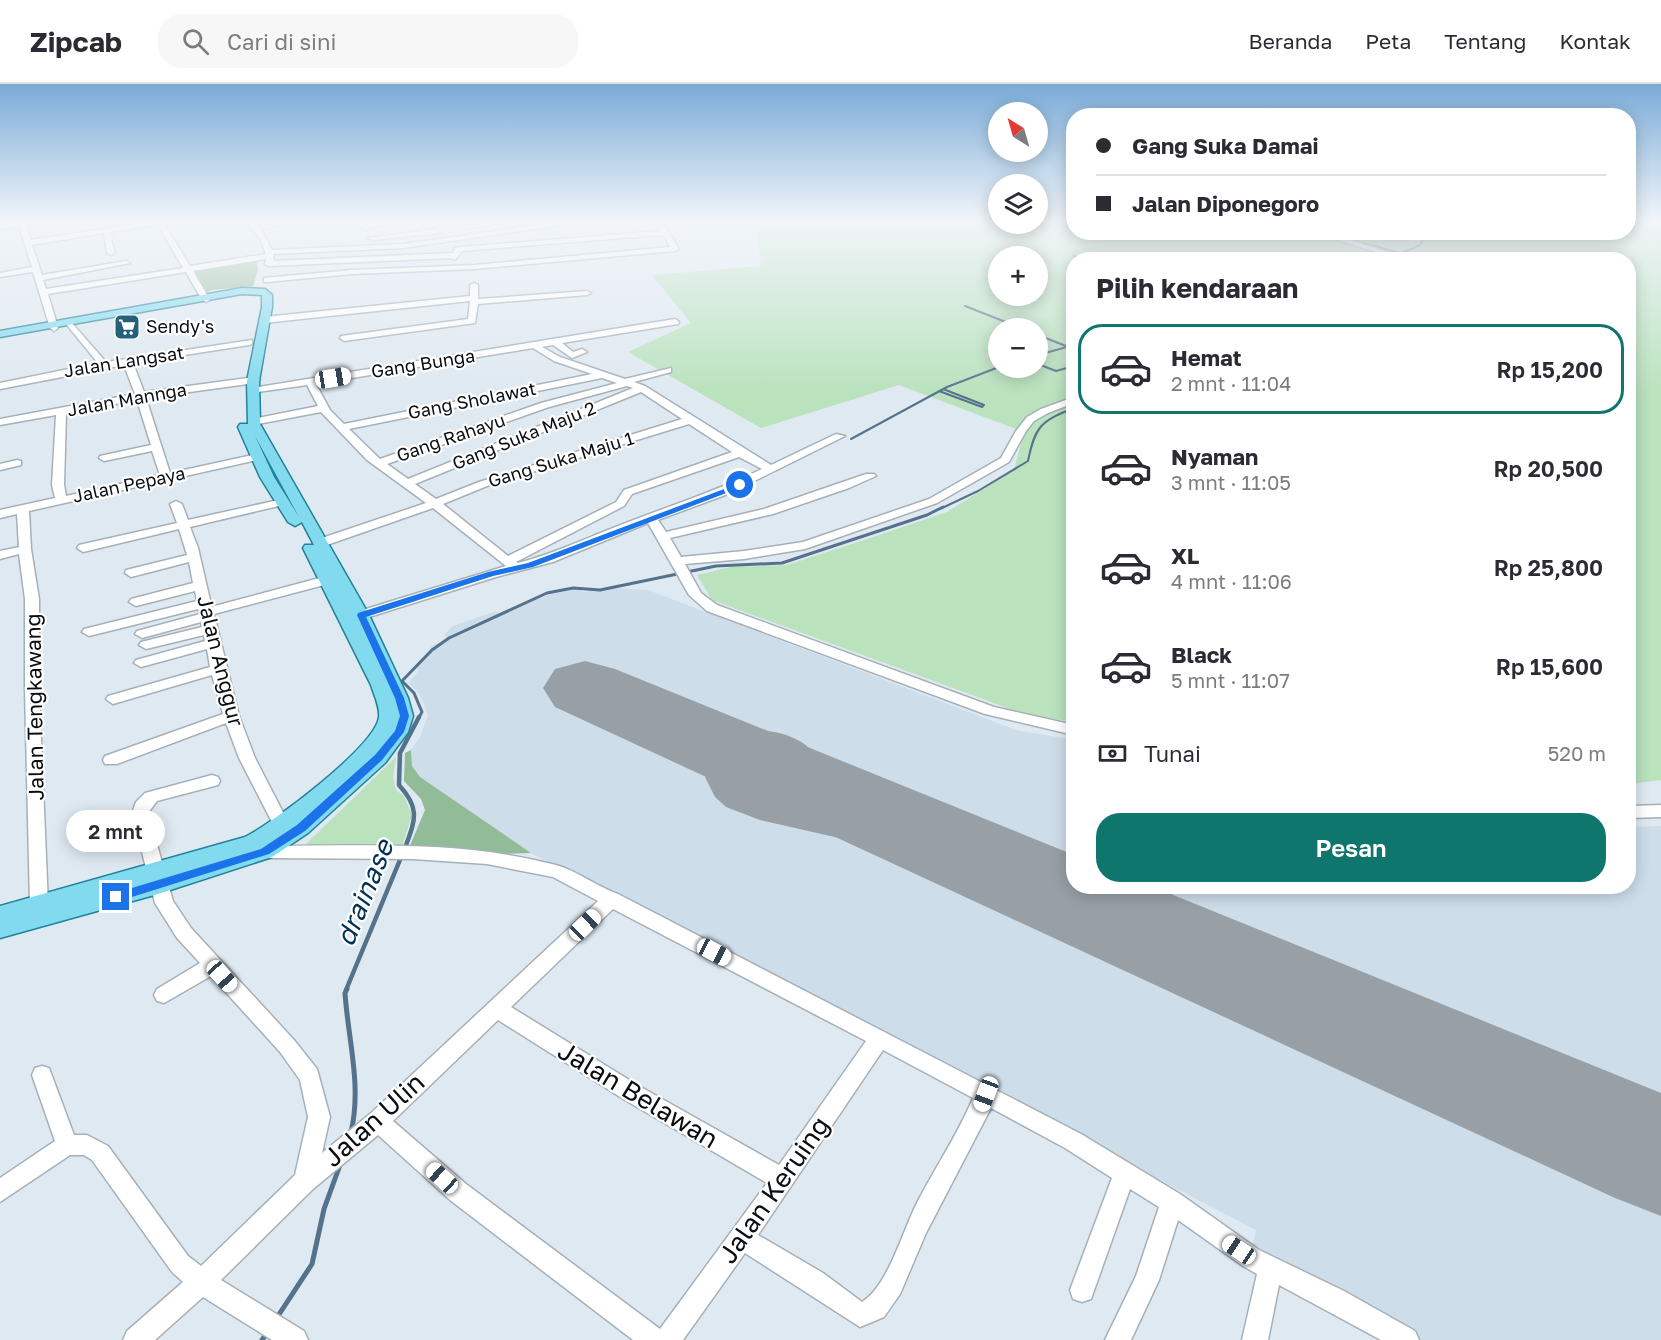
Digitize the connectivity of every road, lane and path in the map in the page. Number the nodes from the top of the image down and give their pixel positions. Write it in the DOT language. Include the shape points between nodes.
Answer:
graph roads {
  1 [pos="40,279"];
  2 [pos="125,279"];
  3 [pos="194,279"];
  4 [pos="267,279"];
  5 [pos="314,279"];
  6 [pos="474,285"];
  7 [pos="266,287"];
  8 [pos="45,292"];
  9 [pos="243,292"];
  10 [pos="587,293"];
  11 [pos="206,298"];
  12 [pos="474,300"];
  13 [pos="675,322"];
  14 [pos="71,325"];
  15 [pos="54,326"];
  16 [pos="257,331"];
  17 [pos="0,335"];
  18 [pos="344,338"];
  19 [pos="555,342"];
  20 [pos="536,346"];
  21 [pos="582,352"];
  22 [pos="127,361"];
  23 [pos="104,365"];
  24 [pos="668,370"];
  25 [pos="602,375"];
  26 [pos="310,382"];
  27 [pos="626,383"];
  28 [pos="250,384"];
  29 [pos="0,386"];
  30 [pos="642,388"];
  31 [pos="141,396"];
  32 [pos="1066,403"];
  33 [pos="324,408"];
  34 [pos="61,411"];
  35 [pos="528,411"];
  36 [pos="690,420"];
  37 [pos="0,422"];
  38 [pos="253,422"];
  39 [pos="551,426"];
  40 [pos="343,427"];
  41 [pos="840,436"];
  42 [pos="156,447"];
  43 [pos="740,453"];
  44 [pos="257,457"];
  45 [pos="104,458"];
  46 [pos="17,463"];
  47 [pos="379,463"];
  48 [pos="0,467"];
  49 [pos="771,470"];
  50 [pos="870,476"];
  51 [pos="166,477"];
  52 [pos="406,484"];
  53 [pos="62,500"];
  54 [pos="283,502"];
  55 [pos="434,503"];
  56 [pos="176,504"];
  57 [pos="23,509"];
  58 [pos="0,514"];
  59 [pos="635,514"];
  60 [pos="184,526"];
  61 [pos="305,527"];
  62 [pos="663,536"];
  63 [pos="321,543"];
  64 [pos="83,548"];
  65 [pos="25,549"];
  66 [pos="0,555"];
  67 [pos="195,557"];
  68 [pos="511,565"];
  69 [pos="682,568"];
  70 [pos="130,573"];
  71 [pos="332,579"];
  72 [pos="201,585"];
  73 [pos="136,602"];
  74 [pos="362,615"];
  75 [pos="209,621"];
  76 [pos="89,632"];
  77 [pos="144,640"];
  78 [pos="373,656"];
  79 [pos="141,663"];
  80 [pos="218,669"];
  81 [pos="113,699"];
  82 [pos="231,716"];
  83 [pos="1066,728"];
  84 [pos="111,760"];
  85 [pos="212,781"];
  86 [pos="1661,811"];
  87 [pos="1636,812"];
  88 [pos="292,827"];
  89 [pos="265,852"];
  90 [pos="157,879"];
  91 [pos="612,899"];
  92 [pos="39,905"];
  93 [pos="0,915"];
  94 [pos="0,929"];
  95 [pos="212,965"];
  96 [pos="164,995"];
  97 [pos="496,1008"];
  98 [pos="879,1039"];
  99 [pos="42,1075"];
  100 [pos="986,1094"];
  101 [pos="378,1121"];
  102 [pos="67,1145"];
  103 [pos="1125,1173"];
  104 [pos="782,1179"];
  105 [pos="305,1181"];
  106 [pos="0,1191"];
  107 [pos="1172,1202"];
  108 [pos="742,1238"];
  109 [pos="1270,1268"];
  110 [pos="202,1282"];
  111 [pos="1082,1290"];
  112 [pos="136,1340"];
  113 [pos="295,1340"];
  114 [pos="654,1340"];
  115 [pos="668,1340"];
  116 [pos="1118,1340"];
  117 [pos="1255,1340"];
  118 [pos="1406,1340"];
  1 -- 8 [label="street"];
  2 -- 8 [label="street"];
  3 -- 11 [label="street"];
  4 -- 7 [label="street"];
  5 -- 7 [label="street"];
  6 -- 12 [label="street"];
  7 -- 9 [label="main road"];
  7 -- 16 [label="main road"];
  8 -- 15 [label="street"];
  9 -- 11 [label="main road"];
  9 -- 16 [label="main road" via="257,296"];
  10 -- 12 [label="street, Jalan Langsat"];
  11 -- 14 [label="main road"];
  11 -- 15 [label="main road"];
  12 -- 16 [label="street, Jalan Langsat"];
  12 -- 18 [label="street" via="472,321"];
  13 -- 19 [label="street, Gang Bunga"];
  14 -- 15 [label="main road"];
  14 -- 23 [label="street"];
  15 -- 17 [label="main road"];
  16 -- 22 [label="street, Jalan Langsat"];
  16 -- 28 [label="main road"];
  19 -- 20 [label="street, Gang Bunga"];
  19 -- 21 [label="street" via="572,355"];
  20 -- 25 [label="street" via="545,354"];
  20 -- 26 [label="street, Gang Bunga"];
  22 -- 23 [label="street, Jalan Langsat"];
  22 -- 31 [label="street"];
  23 -- 29 [label="street, Jalan Langsat"];
  24 -- 27 [label="street, Gang Rahayu"];
  25 -- 27 [label="street"];
  25 -- 40 [label="street, Gang Sholawat"];
  26 -- 28 [label="street, Gang Bunga"];
  26 -- 33 [label="street"];
  27 -- 30 [label="street"];
  27 -- 35 [label="street, Gang Rahayu"];
  28 -- 31 [label="street, Jalan Mannga"];
  28 -- 38 [label="main road"];
  28 -- 44 [label="main road" via="240,415"];
  30 -- 36 [label="street"];
  30 -- 39 [label="street, Gang Suka Maju 2"];
  31 -- 34 [label="street, Jalan Mannga"];
  31 -- 42 [label="street"];
  32 -- 69 [label="street" via="1034,417 1021,430 1013,453 1005,460 933,501 805,545"];
  33 -- 38 [label="street"];
  33 -- 40 [label="street"];
  34 -- 37 [label="street, Jalan Mannga"];
  34 -- 53 [label="street" via="58,485"];
  35 -- 39 [label="street"];
  35 -- 47 [label="street, Gang Rahayu"];
  36 -- 43 [label="street"];
  36 -- 55 [label="street, Gang Suka Maju 1" via="483,483"];
  38 -- 61 [label="main road"];
  39 -- 52 [label="street, Gang Suka Maju 2"];
  40 -- 47 [label="street"];
  41 -- 49 [label="street"];
  42 -- 45 [label="street"];
  42 -- 51 [label="street"];
  43 -- 49 [label="street"];
  43 -- 59 [label="street" via="628,492"];
  44 -- 51 [label="street, Jalan Pepaya"];
  44 -- 54 [label="main road"];
  46 -- 48 [label="street"];
  47 -- 52 [label="street"];
  49 -- 59 [label="street" via="717,496 669,512"];
  50 -- 62 [label="street" via="769,512"];
  51 -- 53 [label="street, Jalan Pepaya"];
  52 -- 55 [label="street"];
  53 -- 57 [label="street, Jalan Pepaya"];
  54 -- 60 [label="street"];
  54 -- 61 [label="main road"];
  55 -- 63 [label="street, Gang Suka Maju 1"];
  55 -- 68 [label="street"];
  56 -- 60 [label="street, Jalan Anggur"];
  57 -- 58 [label="street, Jalan Pepaya"];
  57 -- 65 [label="street, Jalan Tengkawang"];
  59 -- 62 [label="street"];
  59 -- 68 [label="street"];
  59 -- 68 [label="street" via="549,559"];
  60 -- 64 [label="street"];
  60 -- 67 [label="street, Jalan Anggur"];
  61 -- 63 [label="main road"];
  61 -- 71 [label="main road"];
  62 -- 69 [label="street"];
  63 -- 71 [label="main road"];
  65 -- 66 [label="street"];
  65 -- 92 [label="street, Jalan Tengkawang" via="32,599"];
  67 -- 70 [label="street"];
  67 -- 72 [label="street, Jalan Anggur"];
  68 -- 74 [label="street"];
  69 -- 83 [label="street" via="702,602 712,609 990,711"];
  71 -- 74 [label="main road"];
  71 -- 75 [label="street"];
  71 -- 78 [label="main road"];
  72 -- 73 [label="street"];
  72 -- 75 [label="street, Jalan Anggur"];
  74 -- 78 [label="main road"];
  75 -- 76 [label="street"];
  75 -- 77 [label="street"];
  75 -- 79 [label="street"];
  75 -- 80 [label="street, Jalan Anggur"];
  78 -- 88 [label="main road" via="404,716 399,732 378,758"];
  80 -- 81 [label="street"];
  80 -- 82 [label="street, Jalan Anggur"];
  82 -- 84 [label="street"];
  82 -- 88 [label="street, Jalan Anggur" via="247,758"];
  85 -- 90 [label="street" via="151,797 142,806 140,813"];
  86 -- 87 [label="street"];
  88 -- 89 [label="main road"];
  88 -- 90 [label="main road"];
  89 -- 90 [label="main road"];
  89 -- 91 [label="street" via="462,854 558,872"];
  90 -- 92 [label="main road"];
  90 -- 94 [label="main road"];
  90 -- 95 [label="street" via="164,903"];
  91 -- 97 [label="street, Jalan Ulin"];
  91 -- 98 [label="street"];
  92 -- 93 [label="main road"];
  95 -- 96 [label="street"];
  95 -- 105 [label="street" via="310,1076 319,1117"];
  97 -- 101 [label="street, Jalan Ulin"];
  97 -- 104 [label="street, Jalan Belawan" via="622,1088"];
  98 -- 100 [label="street"];
  98 -- 104 [label="street, Jalan Keruing"];
  99 -- 102 [label="street"];
  100 -- 103 [label="street"];
  100 -- 108 [label="street" via="919,1224 895,1280 879,1305 869,1312 860,1315"];
  101 -- 105 [label="street, Jalan Ulin"];
  101 -- 114 [label="street" via="458,1192"];
  102 -- 106 [label="street"];
  102 -- 110 [label="street" via="87,1144 100,1153 180,1264"];
  103 -- 107 [label="street"];
  103 -- 111 [label="street"];
  104 -- 108 [label="street, Jalan Keruing"];
  105 -- 110 [label="street, Jalan Ulin"];
  107 -- 109 [label="street"];
  107 -- 116 [label="street" via="1147,1280"];
  108 -- 115 [label="street, Jalan Keruing"];
  109 -- 117 [label="street"];
  109 -- 118 [label="street"];
  110 -- 112 [label="street, Jalan Ulin"];
  110 -- 113 [label="street"];
}
